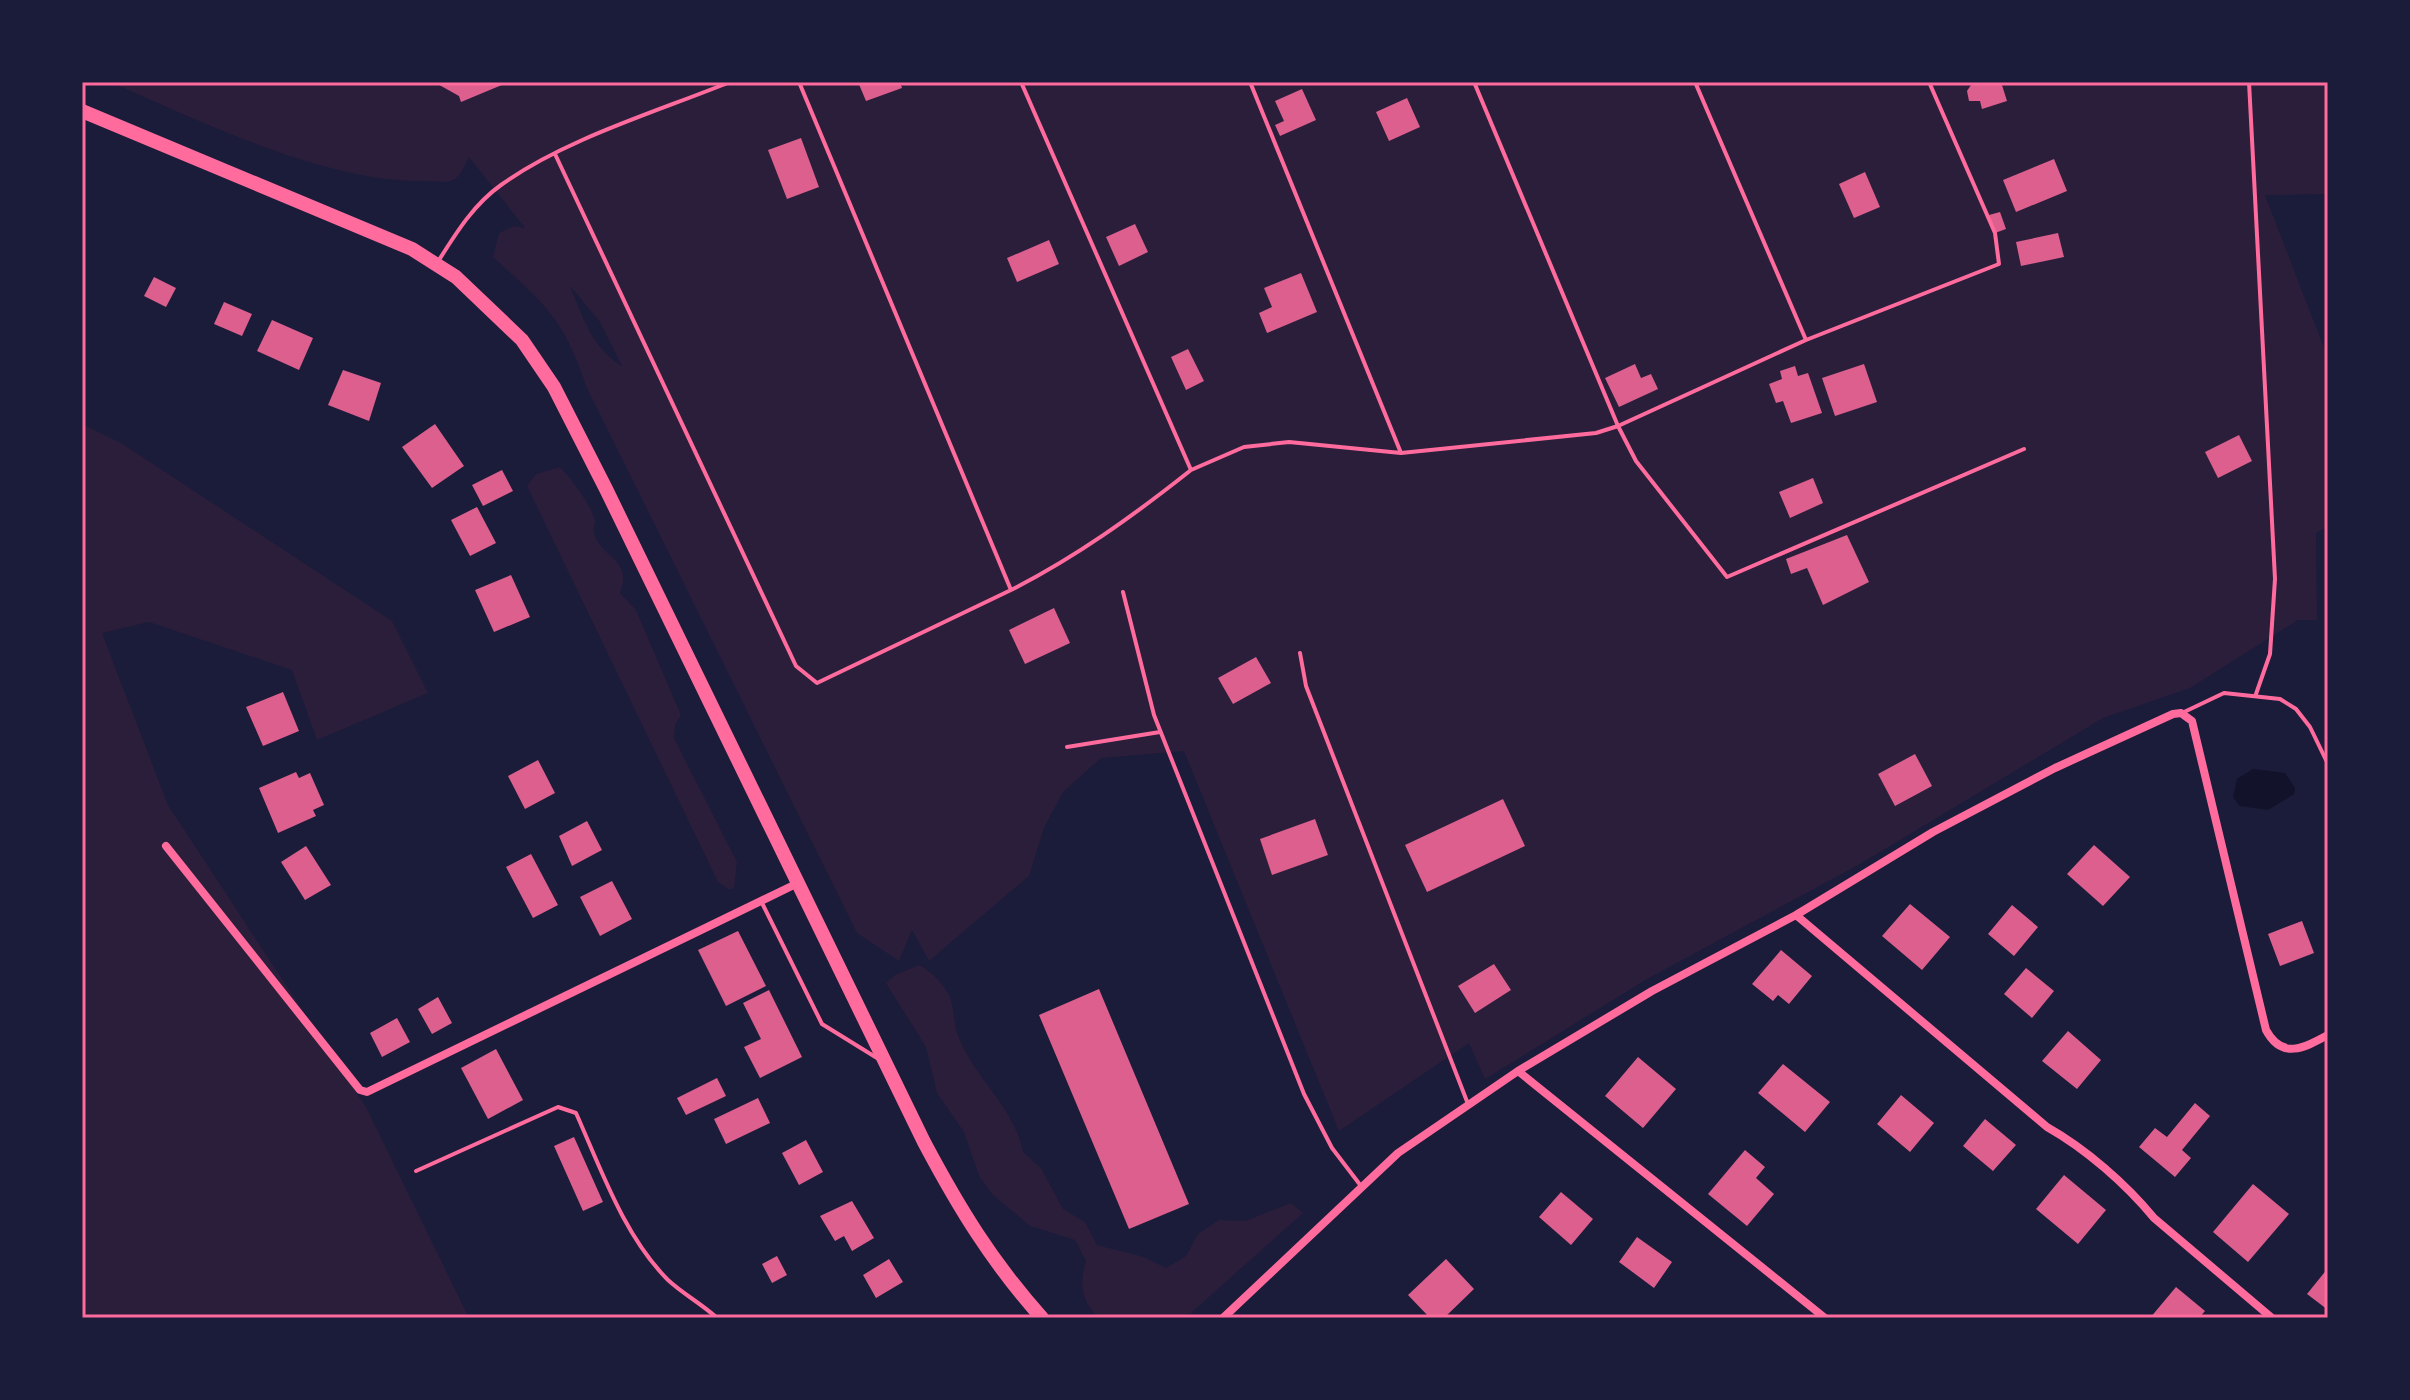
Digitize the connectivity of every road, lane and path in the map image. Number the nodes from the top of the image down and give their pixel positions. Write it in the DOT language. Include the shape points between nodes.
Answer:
graph roads {
  1 [pos="730,82"];
  2 [pos="799,82"];
  3 [pos="1021,82"];
  4 [pos="1250,82"];
  5 [pos="1474,82"];
  6 [pos="1695,82"];
  7 [pos="1929,82"];
  8 [pos="2249,82"];
  9 [pos="82,111"];
  10 [pos="555,154"];
  11 [pos="437,264"];
  12 [pos="1806,340"];
  13 [pos="1618,426"];
  14 [pos="2024,449"];
  15 [pos="1401,453"];
  16 [pos="1191,470"];
  17 [pos="1011,590"];
  18 [pos="1123,592"];
  19 [pos="1300,653"];
  20 [pos="2256,694"];
  21 [pos="2181,713"];
  22 [pos="1160,732"];
  23 [pos="1067,747"];
  24 [pos="2328,764"];
  25 [pos="166,846"];
  26 [pos="796,884"];
  27 [pos="761,901"];
  28 [pos="1796,915"];
  29 [pos="2328,1035"];
  30 [pos="884,1062"];
  31 [pos="1518,1071"];
  32 [pos="1468,1104"];
  33 [pos="416,1171"];
  34 [pos="1361,1186"];
  35 [pos="717,1318"];
  36 [pos="1042,1318"];
  37 [pos="1223,1318"];
  38 [pos="1825,1318"];
  39 [pos="2272,1318"];
  1 -- 10 [label="lane"];
  2 -- 17 [label="lane"];
  3 -- 16 [label="lane"];
  4 -- 15 [label="lane"];
  5 -- 13 [label="lane"];
  6 -- 12 [label="lane"];
  7 -- 12 [label="lane" via="1995,233 1999,264"];
  8 -- 20 [label="lane" via="2275,579 2270,654"];
  9 -- 11 [label="main road"];
  10 -- 11 [label="lane" via="499,186 464,220"];
  10 -- 17 [label="lane" via="796,666 817,683"];
  11 -- 26 [label="main road" via="522,340 554,387"];
  12 -- 13 [label="lane"];
  13 -- 14 [label="lane" via="1636,461 1727,577"];
  13 -- 15 [label="lane" via="1596,433"];
  15 -- 16 [label="lane" via="1289,442 1244,447"];
  16 -- 17 [label="lane" via="1122,525"];
  18 -- 22 [label="lane"];
  19 -- 32 [label="lane" via="1306,686"];
  20 -- 21 [label="lane" via="2224,693"];
  20 -- 24 [label="lane" via="2296,709"];
  21 -- 28 [label="street" via="2055,768 1933,832"];
  21 -- 29 [label="street" via="2192,721 2266,1030 2280,1047 2300,1049"];
  22 -- 23 [label="lane"];
  22 -- 34 [label="lane" via="1304,1094 1332,1148"];
  25 -- 27 [label="street" via="360,1090 367,1092"];
  26 -- 27 [label="street"];
  26 -- 30 [label="main road"];
  27 -- 30 [label="lane" via="822,1024"];
  28 -- 31 [label="street" via="1652,991"];
  28 -- 39 [label="street" via="2139,1200"];
  30 -- 36 [label="main road" via="969,1226"];
  31 -- 32 [label="street"];
  31 -- 38 [label="street"];
  32 -- 34 [label="street"];
  33 -- 35 [label="lane" via="558,1107 576,1113 640,1243 668,1280"];
  34 -- 37 [label="street"];
}
